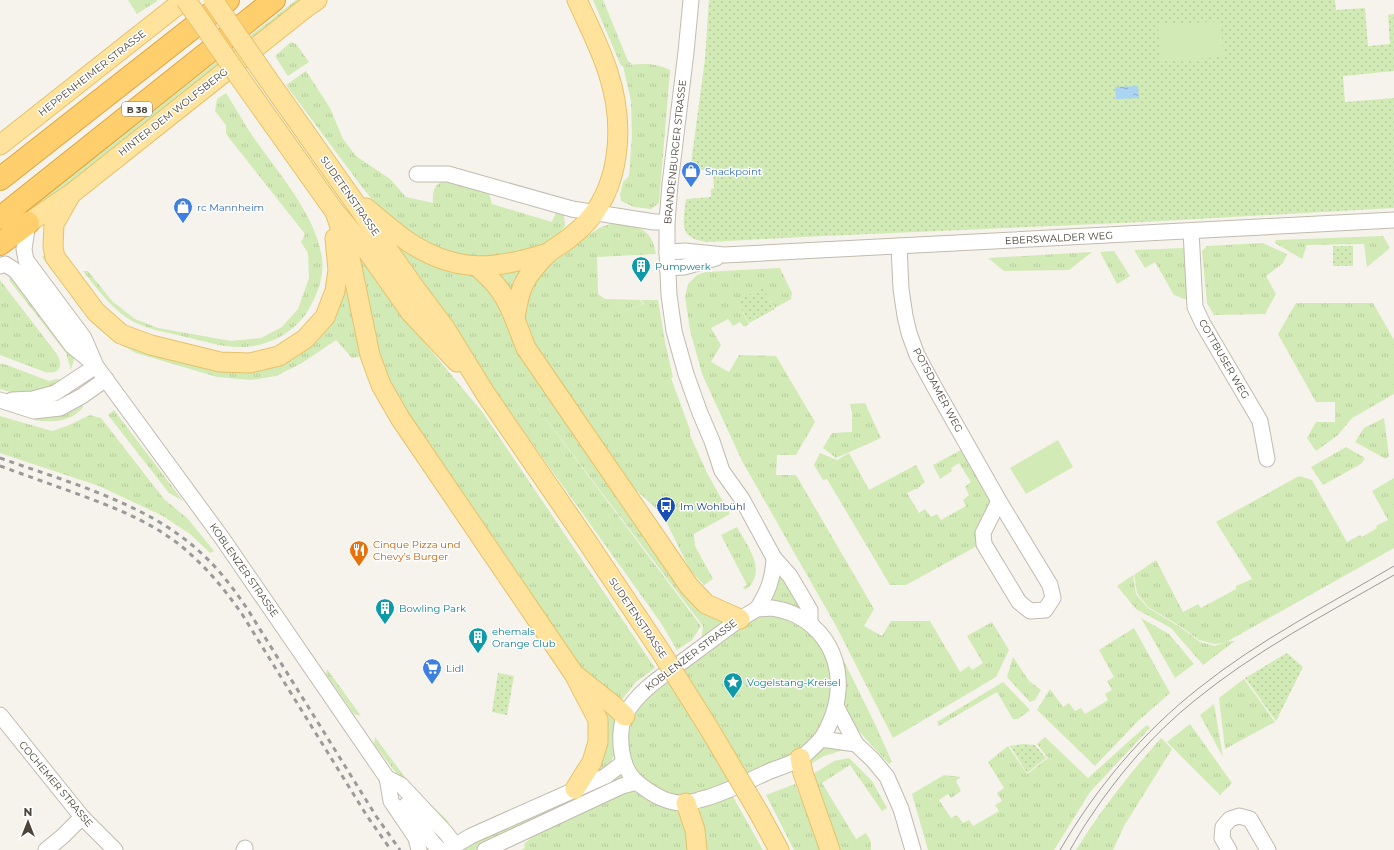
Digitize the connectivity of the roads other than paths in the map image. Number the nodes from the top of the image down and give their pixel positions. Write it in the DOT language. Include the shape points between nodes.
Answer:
graph roads {
  1 [pos="185,0"];
  2 [pos="213,0"];
  3 [pos="228,0"];
  4 [pos="274,0"];
  5 [pos="317,0"];
  6 [pos="577,0"];
  7 [pos="690,0"];
  8 [pos="0,145"];
  9 [pos="417,174"];
  10 [pos="0,180"];
  11 [pos="71,194"];
  12 [pos="349,194"];
  13 [pos="335,212"];
  14 [pos="595,212"];
  15 [pos="0,218"];
  16 [pos="1394,220"];
  17 [pos="667,222"];
  18 [pos="28,223"];
  19 [pos="1191,231"];
  20 [pos="0,244"];
  21 [pos="899,246"];
  22 [pos="667,252"];
  23 [pos="548,253"];
  24 [pos="724,256"];
  25 [pos="0,266"];
  26 [pos="478,267"];
  27 [pos="667,268"];
  28 [pos="514,317"];
  29 [pos="96,366"];
  30 [pos="106,379"];
  31 [pos="485,393"];
  32 [pos="0,400"];
  33 [pos="1266,459"];
  34 [pos="999,501"];
  35 [pos="774,558"];
  36 [pos="757,609"];
  37 [pos="740,619"];
  38 [pos="810,624"];
  39 [pos="574,674"];
  40 [pos="836,706"];
  41 [pos="0,715"];
  42 [pos="625,716"];
  43 [pos="821,739"];
  44 [pos="856,744"];
  45 [pos="800,758"];
  46 [pos="624,762"];
  47 [pos="637,782"];
  48 [pos="387,783"];
  49 [pos="575,789"];
  50 [pos="686,803"];
  51 [pos="82,817"];
  52 [pos="452,848"];
  53 [pos="46,850"];
  54 [pos="115,850"];
  55 [pos="419,850"];
  56 [pos="440,850"];
  57 [pos="485,850"];
  58 [pos="697,850"];
  59 [pos="779,850"];
  60 [pos="830,850"];
  61 [pos="913,850"];
  62 [pos="1229,850"];
  63 [pos="1268,850"];
  1 -- 8 [label="main road, HEPPENHEIMER STRASSE"];
  1 -- 13 [label="main road, SUDETENSTRASSE, bridge"];
  2 -- 12 [label="main road, SUDETENSTRASSE, bridge"];
  3 -- 10 [label="highway, B 38"];
  4 -- 15 [label="highway, B 38"];
  5 -- 11 [label="main road, HINTER DEM WOLFSBERG"];
  6 -- 14 [label="main road" via="608,74 618,122 613,172 606,194"];
  7 -- 17 [label="street, BRANDENBURGER STRASSE"];
  9 -- 14 [label="street" via="448,174 572,209"];
  11 -- 13 [label="main road" via="54,224 55,257 96,312 121,334 151,345 220,362 250,363 279,356 305,339 324,317 335,291 338,270"];
  11 -- 18 [label="main road, HINTER DEM WOLFSBERG"];
  12 -- 26 [label="main road" via="407,240 431,254 448,262"];
  12 -- 31 [label="main road, SUDETENSTRASSE" via="445,328"];
  13 -- 31 [label="main road, SUDETENSTRASSE" via="411,313"];
  13 -- 39 [label="main road" via="349,253 370,355 381,385 400,418"];
  14 -- 17 [label="street"];
  14 -- 23 [label="main road" via="582,227"];
  16 -- 19 [label="street, EBERSWALDER WEG"];
  17 -- 22 [label="street, BRANDENBURGER STRASSE"];
  18 -- 20 [label="highway"];
  18 -- 29 [label="street, KOBLENZER STRASSE" via="24,248 26,260 84,338"];
  19 -- 21 [label="street, EBERSWALDER WEG"];
  19 -- 33 [label="street, COTTBUSER WEG" via="1195,307 1260,421"];
  21 -- 24 [label="street, EBERSWALDER WEG"];
  21 -- 34 [label="street, POTSDAMER WEG" via="905,316 917,355"];
  22 -- 24 [label="street, EBERSWALDER WEG" via="685,251"];
  22 -- 27 [label="street, BRANDENBURGER STRASSE"];
  23 -- 26 [label="main road" via="499,266"];
  23 -- 28 [label="main road" via="528,276 521,290"];
  24 -- 27 [label="street, EBERSWALDER WEG" via="684,267"];
  25 -- 29 [label="street, KOBLENZER STRASSE" via="5,264 16,272 72,346"];
  26 -- 28 [label="main road" via="501,292"];
  27 -- 35 [label="street, BRANDENBURGER STRASSE" via="674,331 700,413 712,441 731,465 742,499"];
  28 -- 37 [label="main road" via="526,348 689,586 706,604"];
  29 -- 30 [label="street, KOBLENZER STRASSE"];
  29 -- 32 [label="street" via="55,393 33,399"];
  30 -- 32 [label="street" via="60,408 34,411"];
  30 -- 48 [label="street, KOBLENZER STRASSE" via="226,544"];
  31 -- 59 [label="main road, SUDETENSTRASSE, bridge" via="661,652 710,730"];
  34 -- 34 [label="street, POTSDAMER WEG" via="983,533 984,544 1019,602 1030,611 1044,610 1053,598 1050,585"];
  35 -- 36 [label="street" via="773,575 767,594"];
  35 -- 38 [label="street, BRANDENBURGER STRASSE" via="790,576 810,610"];
  36 -- 37 [label="street, KOBLENZER STRASSE"];
  36 -- 38 [label="street, KOBLENZER STRASSE" via="786,610"];
  37 -- 42 [label="street, KOBLENZER STRASSE" via="643,691"];
  38 -- 40 [label="street" via="827,643 833,656 838,688"];
  39 -- 42 [label="main road" via="614,704"];
  39 -- 49 [label="main road" via="598,720 598,742 592,762"];
  40 -- 43 [label="street, KOBLENZER STRASSE"];
  40 -- 44 [label="street"];
  41 -- 51 [label="street, COCHEMER STRASSE"];
  42 -- 46 [label="street, KOBLENZER STRASSE" via="621,732"];
  43 -- 44 [label="street"];
  43 -- 45 [label="street, KOBLENZER STRASSE"];
  44 -- 61 [label="street" via="886,777 901,809"];
  45 -- 50 [label="street, KOBLENZER STRASSE" via="710,797"];
  45 -- 60 [label="main road"];
  46 -- 47 [label="street, KOBLENZER STRASSE"];
  46 -- 49 [label="street, KOBLENZER STRASSE" via="606,776"];
  47 -- 50 [label="street, KOBLENZER STRASSE" via="652,794 669,801"];
  47 -- 57 [label="street" via="622,786"];
  48 -- 52 [label="street, KOBLENZER STRASSE" via="401,785 446,833"];
  48 -- 55 [label="street, KOBLENZER STRASSE" via="391,801 416,838"];
  48 -- 56 [label="street, KOBLENZER STRASSE"];
  49 -- 52 [label="street, KOBLENZER STRASSE" via="471,836"];
  50 -- 58 [label="main road" via="695,830"];
  51 -- 53 [label="street"];
  51 -- 54 [label="street, COCHEMER STRASSE"];
  62 -- 63 [label="street" via="1222,838 1223,826 1230,819 1239,816 1250,819"];
}
